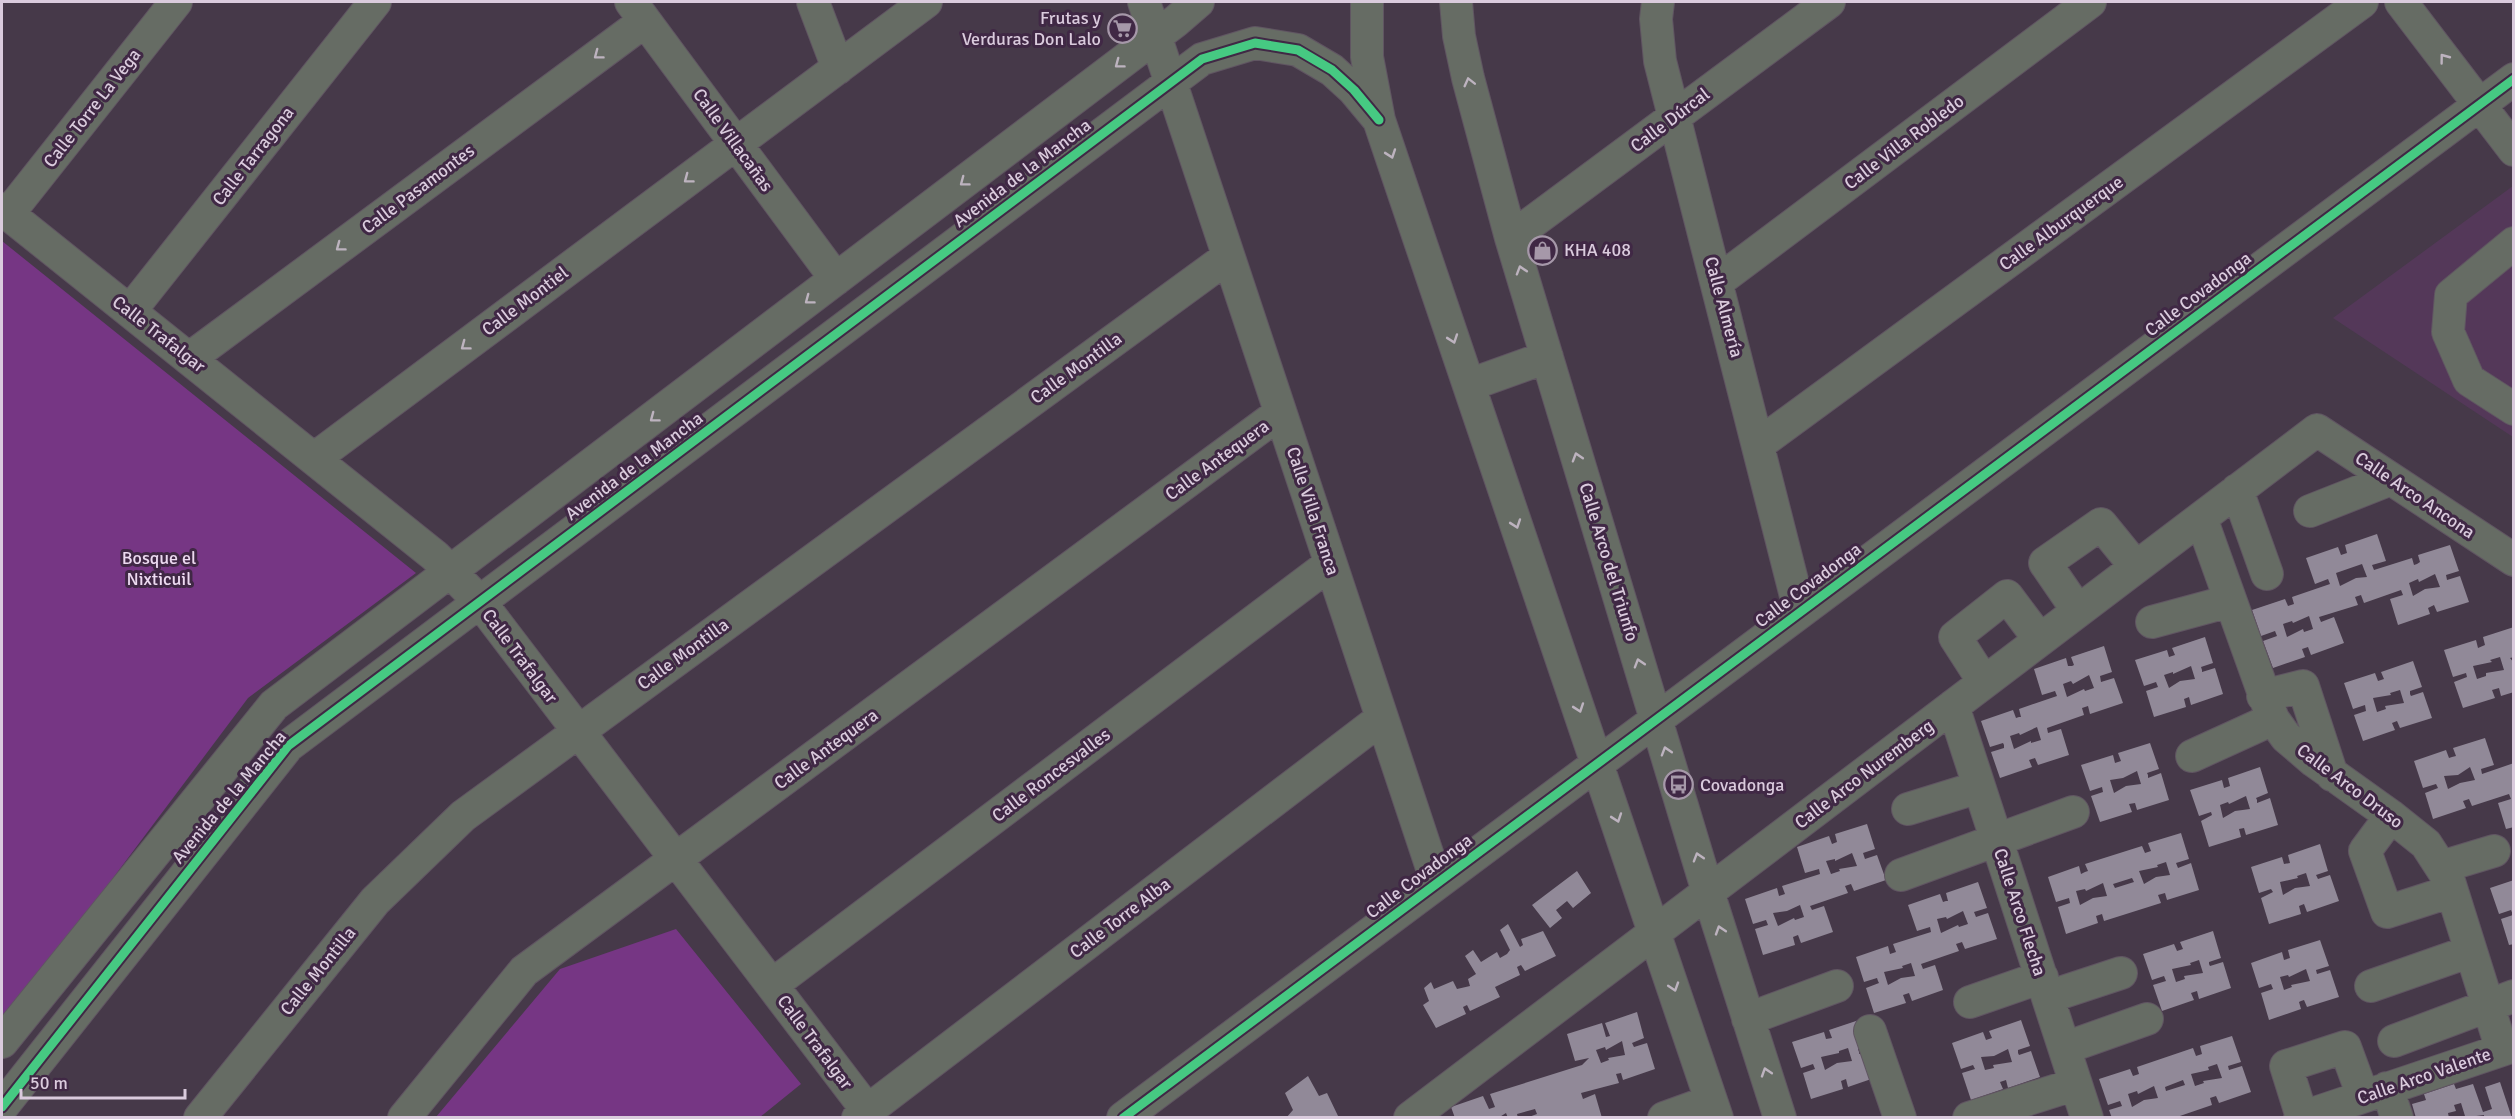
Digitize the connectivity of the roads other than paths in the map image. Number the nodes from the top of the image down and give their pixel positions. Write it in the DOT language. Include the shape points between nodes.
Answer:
graph roads {
  1 [pos="176,2"];
  2 [pos="375,2"];
  3 [pos="813,2"];
  4 [pos="926,2"];
  5 [pos="1144,2"];
  6 [pos="1198,2"];
  7 [pos="1343,2"];
  8 [pos="1367,2"];
  9 [pos="1456,2"];
  10 [pos="1658,2"];
  11 [pos="1829,2"];
  12 [pos="2090,2"];
  13 [pos="2361,2"];
  14 [pos="2401,2"];
  15 [pos="638,11"];
  16 [pos="1155,37"];
  17 [pos="1367,57"];
  18 [pos="838,68"];
  19 [pos="2514,79"];
  20 [pos="1170,83"];
  21 [pos="2479,104"];
  22 [pos="1674,117"];
  23 [pos="1379,120"];
  24 [pos="735,144"];
  25 [pos="2514,150"];
  26 [pos="5,211"];
  27 [pos="1511,238"];
  28 [pos="2514,243"];
  29 [pos="1228,257"];
  30 [pos="836,279"];
  31 [pos="1717,282"];
  32 [pos="130,311"];
  33 [pos="1547,357"];
  34 [pos="190,358"];
  35 [pos="1469,385"];
  36 [pos="2514,409"];
  37 [pos="1280,413"];
  38 [pos="2317,430"];
  39 [pos="1760,444"];
  40 [pos="315,458"];
  41 [pos="2391,479"];
  42 [pos="2237,490"];
  43 [pos="2310,511"];
  44 [pos="2201,518"];
  45 [pos="2514,560"];
  46 [pos="1330,564"];
  47 [pos="2136,567"];
  48 [pos="452,572"];
  49 [pos="2267,574"];
  50 [pos="2230,601"];
  51 [pos="480,603"];
  52 [pos="2078,611"];
  53 [pos="1800,612"];
  54 [pos="2152,622"];
  55 [pos="2040,640"];
  56 [pos="1984,682"];
  57 [pos="1953,706"];
  58 [pos="2268,707"];
  59 [pos="1382,718"];
  60 [pos="1656,719"];
  61 [pos="576,732"];
  62 [pos="2192,756"];
  63 [pos="1598,763"];
  64 [pos="2332,775"];
  65 [pos="1979,787"];
  66 [pos="1908,808"];
  67 [pos="2073,812"];
  68 [pos="2391,816"];
  69 [pos="1996,839"];
  70 [pos="2494,851"];
  71 [pos="676,860"];
  72 [pos="1901,875"];
  73 [pos="2446,879"];
  74 [pos="1437,883"];
  75 [pos="1708,892"];
  76 [pos="1655,932"];
  77 [pos="2471,951"];
  78 [pos="2121,973"];
  79 [pos="772,985"];
  80 [pos="1837,986"];
  81 [pos="2371,986"];
  82 [pos="2045,987"];
  83 [pos="2501,1000"];
  84 [pos="1970,1002"];
  85 [pos="1748,1019"];
  86 [pos="2147,1019"];
  87 [pos="1870,1031"];
  88 [pos="2394,1041"];
  89 [pos="2,1042"];
  90 [pos="2065,1048"];
  91 [pos="2508,1048"];
  92 [pos="2076,1084"];
  93 [pos="2375,1092"];
  94 [pos="2,1107"];
  95 [pos="1714,1109"];
  96 [pos="1425,1112"];
  97 [pos="865,1115"];
  98 [pos="2301,1117"];
  99 [pos="200,1118"];
  100 [pos="404,1118"];
  101 [pos="1123,1118"];
  102 [pos="1664,1118"];
  103 [pos="1780,1118"];
  104 [pos="1900,1118"];
  105 [pos="1969,1118"];
  106 [pos="2088,1118"];
  107 [pos="2397,1118"];
  1 -- 26 [label="street, Calle Torre La Vega"];
  2 -- 32 [label="street, Calle Tarragona"];
  3 -- 18 [label="street"];
  4 -- 18 [label="street, Calle Montiel"];
  5 -- 16 [label="street, Calle Villa Franca"];
  6 -- 16 [label="street, Avenida de la Mancha"];
  7 -- 17 [label="street"];
  8 -- 17 [label="street"];
  27 -- 9 [label="street, Calle Arco del Triunfo, one-way" via="1468,78"];
  10 -- 22 [label="street, Calle Almería" via="1660,61"];
  11 -- 22 [label="street, Calle Dúrcal"];
  12 -- 31 [label="street, Calle Villa Robledo"];
  13 -- 39 [label="street, Calle Alburquerque"];
  21 -- 14 [label="street, one-way"];
  15 -- 24 [label="street, Calle Villacañas"];
  15 -- 34 [label="street, Calle Pasamontes, one-way"];
  16 -- 20 [label="street, Calle Villa Franca"];
  16 -- 30 [label="street, Avenida de la Mancha, one-way"];
  17 -- 23 [label="street"];
  18 -- 24 [label="street, Calle Montiel"];
  19 -- 21 [label="street, Calle Covadonga"];
  20 -- 23 [label="street, Avenida de la Mancha" via="1202,59 1255,43 1298,50 1332,70"];
  20 -- 29 [label="street, Calle Villa Franca"];
  20 -- 51 [label="street, Avenida de la Mancha"];
  21 -- 25 [label="street"];
  21 -- 53 [label="street, Calle Covadonga"];
  22 -- 27 [label="street, Calle Dúrcal"];
  22 -- 31 [label="street, Calle Almería"];
  23 -- 35 [label="street, one-way"];
  24 -- 30 [label="street, Calle Villacañas"];
  24 -- 40 [label="street, Calle Montiel, one-way"];
  26 -- 32 [label="street, Calle Trafalgar"];
  33 -- 27 [label="street, Calle Arco del Triunfo, one-way"];
  28 -- 36 [label="street" via="2451,295 2448,332 2469,380"];
  29 -- 37 [label="street, Calle Villa Franca"];
  29 -- 61 [label="street, Calle Montilla"];
  30 -- 48 [label="street, Avenida de la Mancha, one-way"];
  31 -- 39 [label="street, Calle Almería"];
  32 -- 34 [label="street, Calle Trafalgar"];
  33 -- 35 [label="street"];
  60 -- 33 [label="street, Calle Arco del Triunfo, one-way"];
  34 -- 40 [label="street, Calle Trafalgar"];
  35 -- 63 [label="street, one-way"];
  37 -- 46 [label="street, Calle Villa Franca"];
  37 -- 71 [label="street, Calle Antequera"];
  38 -- 41 [label="street, Calle Arco Ancona"];
  38 -- 42 [label="street, Calle Arco Nuremberg"];
  39 -- 53 [label="street, Calle Almería"];
  40 -- 48 [label="street, Calle Trafalgar"];
  41 -- 43 [label="street"];
  41 -- 45 [label="street, Calle Arco Ancona"];
  42 -- 44 [label="street, Calle Arco Nuremberg"];
  42 -- 49 [label="street"];
  44 -- 47 [label="street, Calle Arco Nuremberg"];
  44 -- 50 [label="street, Calle Arco Druso"];
  46 -- 59 [label="street, Calle Villa Franca"];
  46 -- 79 [label="street, Calle Roncesvalles"];
  47 -- 52 [label="street, Calle Arco Nuremberg"];
  47 -- 52 [label="street" via="2101,524 2045,563"];
  48 -- 51 [label="street, Calle Trafalgar"];
  48 -- 89 [label="street, Avenida de la Mancha" via="274,705"];
  50 -- 54 [label="street"];
  50 -- 58 [label="street, Calle Arco Druso"];
  51 -- 61 [label="street, Calle Trafalgar"];
  51 -- 94 [label="street, Avenida de la Mancha" via="288,746"];
  52 -- 55 [label="street, Calle Arco Nuremberg"];
  53 -- 60 [label="street, Calle Covadonga"];
  55 -- 56 [label="street, Calle Arco Nuremberg"];
  55 -- 56 [label="street" via="2007,596 1955,637"];
  56 -- 57 [label="street, Calle Arco Nuremberg"];
  57 -- 65 [label="street, Calle Arco Flecha"];
  57 -- 75 [label="street, Calle Arco Nuremberg"];
  58 -- 62 [label="street"];
  58 -- 64 [label="street, Calle Arco Druso" via="2286,737"];
  58 -- 64 [label="street" via="2303,686"];
  59 -- 74 [label="street, Calle Villa Franca"];
  59 -- 97 [label="street, Calle Torre Alba"];
  60 -- 63 [label="street, Calle Covadonga"];
  75 -- 60 [label="street, Calle Arco del Triunfo, one-way"];
  61 -- 71 [label="street, Calle Trafalgar"];
  61 -- 99 [label="street, Calle Montilla" via="463,816 375,901"];
  63 -- 74 [label="street, Calle Covadonga"];
  63 -- 76 [label="street, one-way"];
  64 -- 68 [label="street, Calle Arco Druso"];
  65 -- 66 [label="street"];
  65 -- 69 [label="street, Calle Arco Flecha"];
  67 -- 69 [label="street"];
  68 -- 73 [label="street, Calle Arco Druso" via="2426,844"];
  68 -- 73 [label="street" via="2365,851 2387,912"];
  69 -- 72 [label="street"];
  69 -- 82 [label="street, Calle Arco Flecha"];
  70 -- 73 [label="street"];
  71 -- 79 [label="street, Calle Trafalgar"];
  71 -- 100 [label="street, Calle Antequera" via="524,971"];
  73 -- 77 [label="street, Calle Arco Druso"];
  74 -- 101 [label="street, Calle Covadonga"];
  75 -- 76 [label="street, Calle Arco Nuremberg"];
  85 -- 75 [label="street, Calle Arco del Triunfo, one-way"];
  76 -- 95 [label="street, one-way"];
  76 -- 96 [label="street, Calle Arco Nuremberg"];
  77 -- 81 [label="street"];
  77 -- 83 [label="street, Calle Arco Druso"];
  78 -- 82 [label="street"];
  79 -- 97 [label="street, Calle Trafalgar"];
  80 -- 85 [label="street"];
  82 -- 84 [label="street"];
  82 -- 90 [label="street, Calle Arco Flecha"];
  83 -- 88 [label="street"];
  83 -- 91 [label="street, Calle Arco Druso"];
  103 -- 85 [label="street, Calle Arco del Triunfo, one-way"];
  86 -- 90 [label="street"];
  87 -- 104 [label="street"];
  90 -- 92 [label="street, Calle Arco Flecha"];
  91 -- 93 [label="street, Calle Arco Valente"];
  92 -- 105 [label="street"];
  92 -- 106 [label="street, Calle Arco Flecha"];
  93 -- 98 [label="street, Calle Arco Valente"];
  93 -- 98 [label="street" via="2345,1047 2286,1066"];
  93 -- 107 [label="street"];
  95 -- 102 [label="street"];
}
